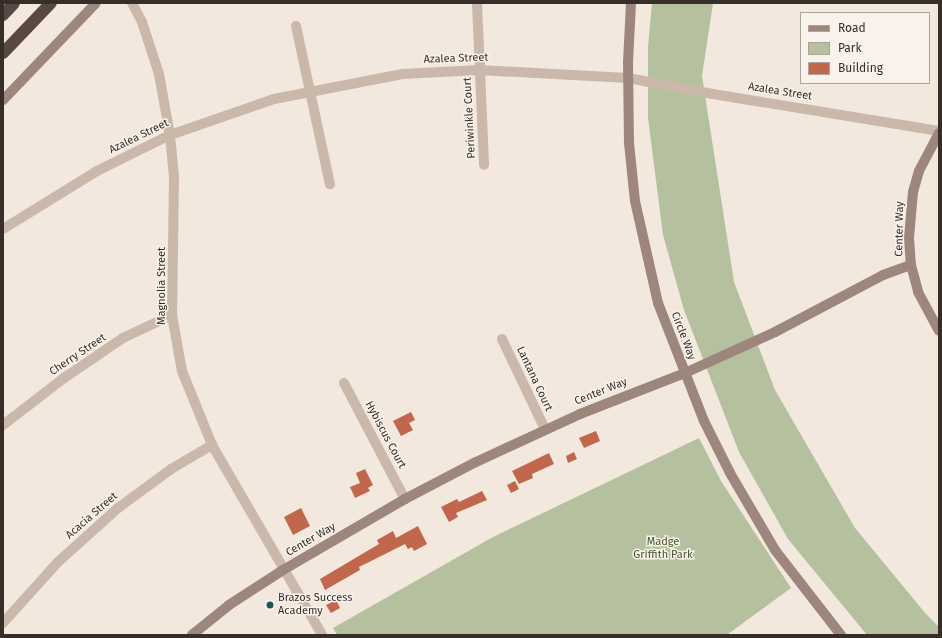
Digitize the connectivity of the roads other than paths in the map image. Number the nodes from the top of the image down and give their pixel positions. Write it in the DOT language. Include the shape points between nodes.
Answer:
graph roads {
  1 [pos="14,3"];
  2 [pos="51,3"];
  3 [pos="96,3"];
  4 [pos="132,3"];
  5 [pos="477,3"];
  6 [pos="631,3"];
  7 [pos="3,15"];
  8 [pos="296,26"];
  9 [pos="3,53"];
  10 [pos="479,70"];
  11 [pos="628,78"];
  12 [pos="309,91"];
  13 [pos="3,100"];
  14 [pos="939,132"];
  15 [pos="170,135"];
  16 [pos="484,165"];
  17 [pos="330,184"];
  18 [pos="3,229"];
  19 [pos="911,266"];
  20 [pos="172,315"];
  21 [pos="939,331"];
  22 [pos="502,339"];
  23 [pos="684,374"];
  24 [pos="344,383"];
  25 [pos="3,425"];
  26 [pos="545,429"];
  27 [pos="212,445"];
  28 [pos="406,499"];
  29 [pos="283,570"];
  30 [pos="3,623"];
  31 [pos="192,635"];
  32 [pos="322,635"];
  33 [pos="841,635"];
  1 -- 7 [label="highway"];
  2 -- 9 [label="highway"];
  3 -- 13 [label="street"];
  4 -- 15 [label="street, Magnolia Street" via="142,22 158,68"];
  5 -- 10 [label="street, Periwinkle Court"];
  6 -- 11 [label="street, Circle Way"];
  8 -- 12 [label="street"];
  10 -- 11 [label="street, Azalea Street"];
  10 -- 12 [label="street, Azalea Street" via="403,74"];
  10 -- 16 [label="street, Periwinkle Court"];
  11 -- 14 [label="street, Azalea Street"];
  11 -- 23 [label="street, Circle Way" via="629,143 640,224 658,303"];
  12 -- 15 [label="street, Azalea Street" via="253,106"];
  12 -- 17 [label="street"];
  14 -- 19 [label="street, Center Way" via="919,171 913,192 909,238"];
  15 -- 18 [label="street, Azalea Street" via="91,174"];
  15 -- 20 [label="street, Magnolia Street" via="174,177"];
  19 -- 21 [label="street" via="918,292"];
  19 -- 23 [label="street, Center Way" via="883,275 775,332"];
  20 -- 25 [label="street, Cherry Street" via="123,338 64,378"];
  20 -- 27 [label="street, Magnolia Street" via="182,371"];
  22 -- 26 [label="street, Lantana Court"];
  23 -- 26 [label="street, Center Way" via="617,398"];
  23 -- 33 [label="street, Circle Way" via="720,454 758,524 794,577"];
  24 -- 28 [label="street, Hybiscus Court"];
  26 -- 28 [label="street, Center Way"];
  27 -- 29 [label="street, Magnolia Street"];
  27 -- 30 [label="street, Acacia Street" via="171,469 118,508 58,562"];
  28 -- 29 [label="street, Center Way"];
  29 -- 31 [label="street, Center Way" via="229,605"];
  29 -- 32 [label="street, Magnolia Street"];
}
